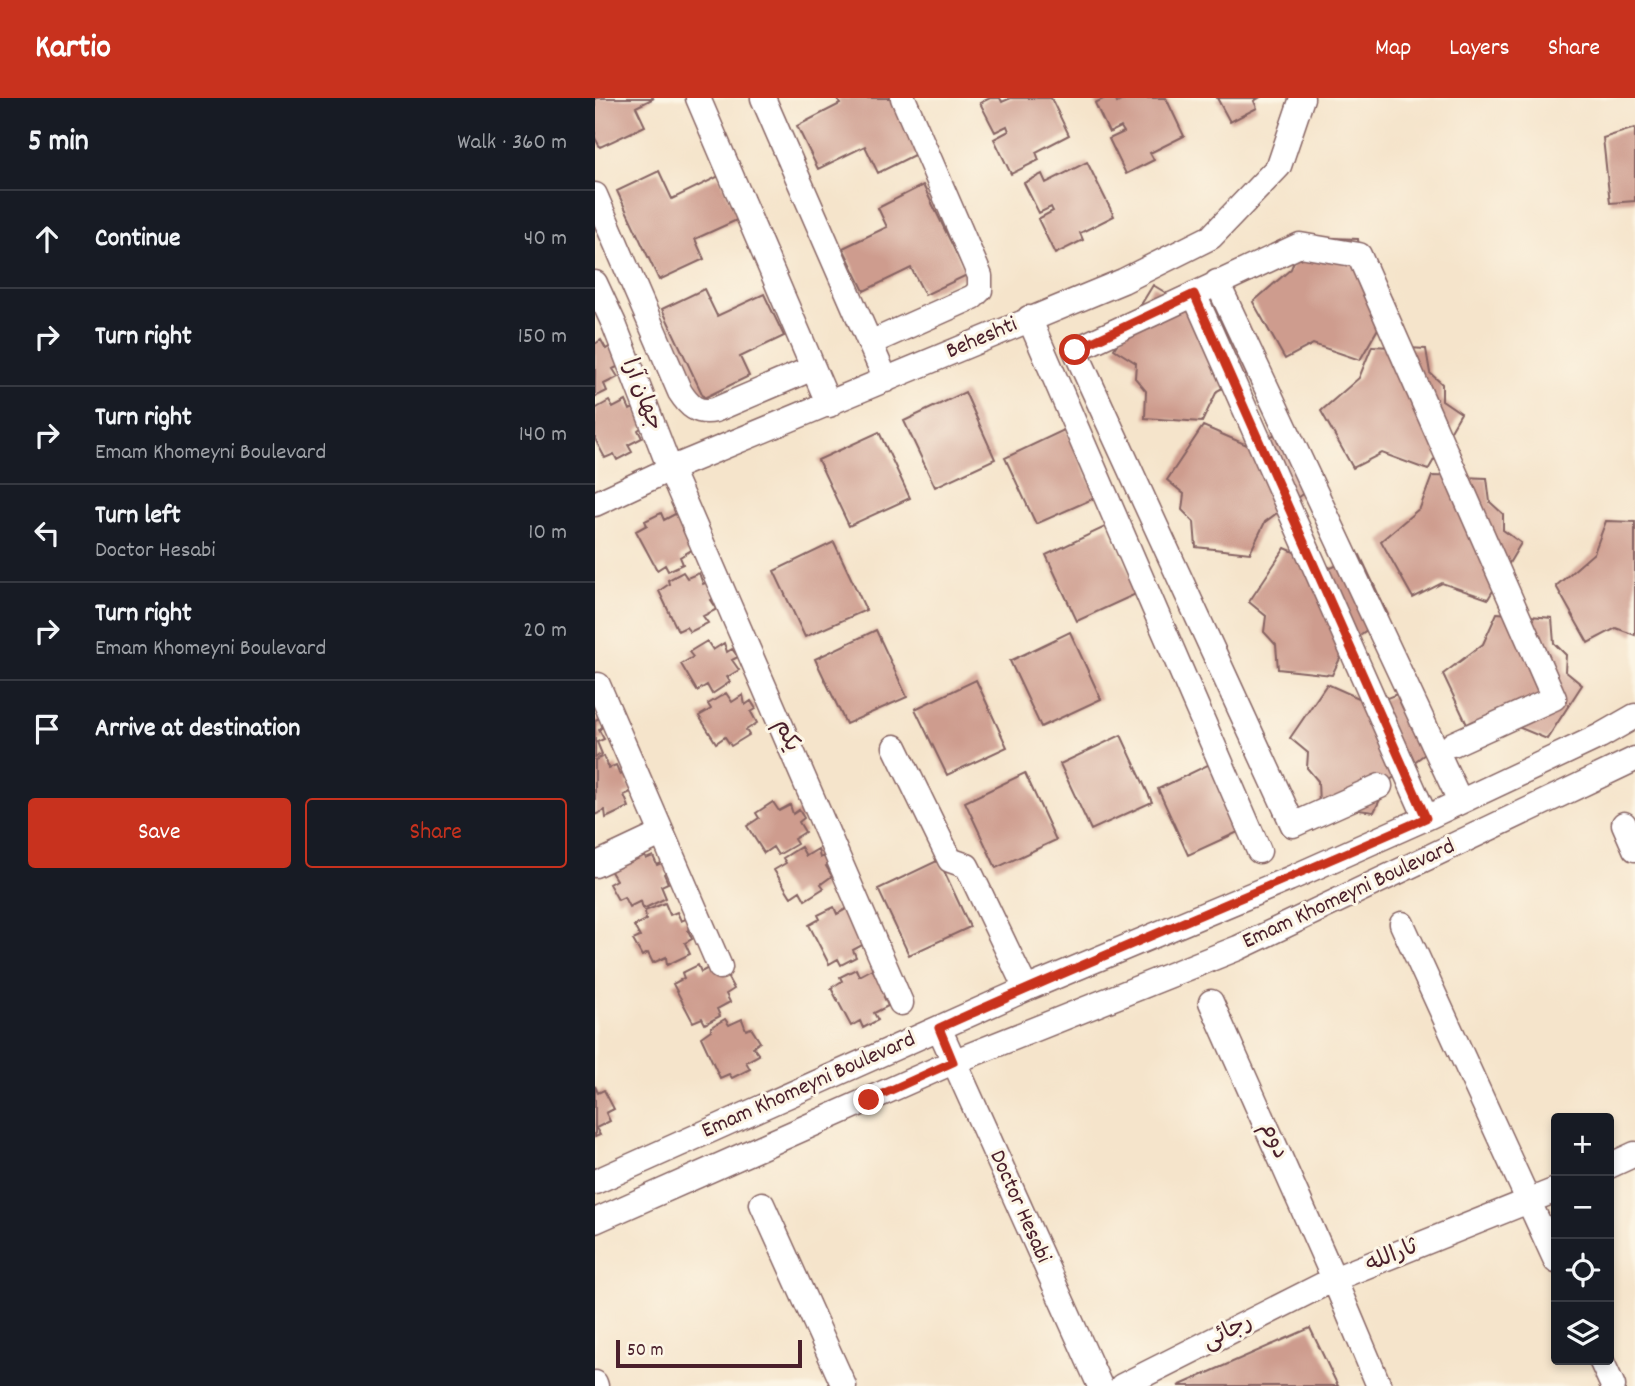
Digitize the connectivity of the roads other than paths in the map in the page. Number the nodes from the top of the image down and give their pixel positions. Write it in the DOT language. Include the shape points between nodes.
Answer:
graph roads {
  1 [pos="698,98"];
  2 [pos="763,98"];
  3 [pos="903,98"];
  4 [pos="1302,98"];
  5 [pos="595,195"];
  6 [pos="1217,282"];
  7 [pos="595,283"];
  8 [pos="1194,294"];
  9 [pos="1029,318"];
  10 [pos="870,343"];
  11 [pos="813,368"];
  12 [pos="886,380"];
  13 [pos="829,405"];
  14 [pos="670,469"];
  15 [pos="595,504"];
  16 [pos="598,685"];
  17 [pos="1635,716"];
  18 [pos="1453,744"];
  19 [pos="895,747"];
  20 [pos="1635,759"];
  21 [pos="1380,786"];
  22 [pos="1460,801"];
  23 [pos="1426,818"];
  24 [pos="1623,824"];
  25 [pos="661,834"];
  26 [pos="1635,849"];
  27 [pos="1259,851"];
  28 [pos="595,864"];
  29 [pos="1402,924"];
  30 [pos="720,967"];
  31 [pos="1026,989"];
  32 [pos="1211,1002"];
  33 [pos="901,1003"];
  34 [pos="939,1028"];
  35 [pos="953,1062"];
  36 [pos="1635,1154"];
  37 [pos="1614,1164"];
  38 [pos="595,1182"];
  39 [pos="1551,1192"];
  40 [pos="1530,1202"];
  41 [pos="762,1204"];
  42 [pos="595,1222"];
  43 [pos="1551,1250"];
  44 [pos="1335,1279"];
  45 [pos="1603,1365"];
  46 [pos="844,1386"];
  47 [pos="1100,1386"];
  48 [pos="1122,1386"];
  49 [pos="1379,1386"];
  50 [pos="1613,1386"];
  1 -- 11 [label="street"];
  2 -- 10 [label="street"];
  3 -- 10 [label="street" via="980,276 980,290"];
  4 -- 9 [label="street, Beheshti" via="1279,166 1211,237 1123,281"];
  5 -- 11 [label="street" via="689,406 703,412 715,410"];
  6 -- 8 [label="street"];
  6 -- 18 [label="street" via="1300,245 1359,255 1554,698"];
  6 -- 22 [label="street"];
  7 -- 14 [label="street, جهان آرا"];
  8 -- 21 [label="street" via="1075,350 1293,825"];
  8 -- 23 [label="street"];
  9 -- 12 [label="street, Beheshti"];
  9 -- 27 [label="street"];
  10 -- 12 [label="street"];
  11 -- 13 [label="street"];
  12 -- 13 [label="street, Beheshti"];
  13 -- 14 [label="street, Beheshti"];
  14 -- 15 [label="street, Beheshti"];
  14 -- 33 [label="street, یکم"];
  16 -- 25 [label="street"];
  17 -- 22 [label="street, Emam Khomeyni Boulevard"];
  19 -- 31 [label="street" via="950,860 967,866"];
  20 -- 35 [label="street, Emam Khomeyni Boulevard" via="1238,948"];
  22 -- 23 [label="street, Emam Khomeyni Boulevard"];
  23 -- 31 [label="street, Emam Khomeyni Boulevard"];
  24 -- 26 [label="street"];
  25 -- 28 [label="street"];
  25 -- 30 [label="street"];
  29 -- 40 [label="street"];
  31 -- 34 [label="street, Emam Khomeyni Boulevard"];
  32 -- 44 [label="street, دوم"];
  34 -- 35 [label="street, Doctor Hesabi"];
  34 -- 38 [label="street, Emam Khomeyni Boulevard"];
  35 -- 42 [label="street, Emam Khomeyni Boulevard"];
  35 -- 47 [label="street, Doctor Hesabi"];
  36 -- 37 [label="street"];
  39 -- 40 [label="street, ثارالله"];
  40 -- 43 [label="street"];
  40 -- 44 [label="street, ثارالله"];
  41 -- 46 [label="street"];
  44 -- 48 [label="street, رجائی"];
  44 -- 49 [label="street"];
  45 -- 50 [label="street"];
}
